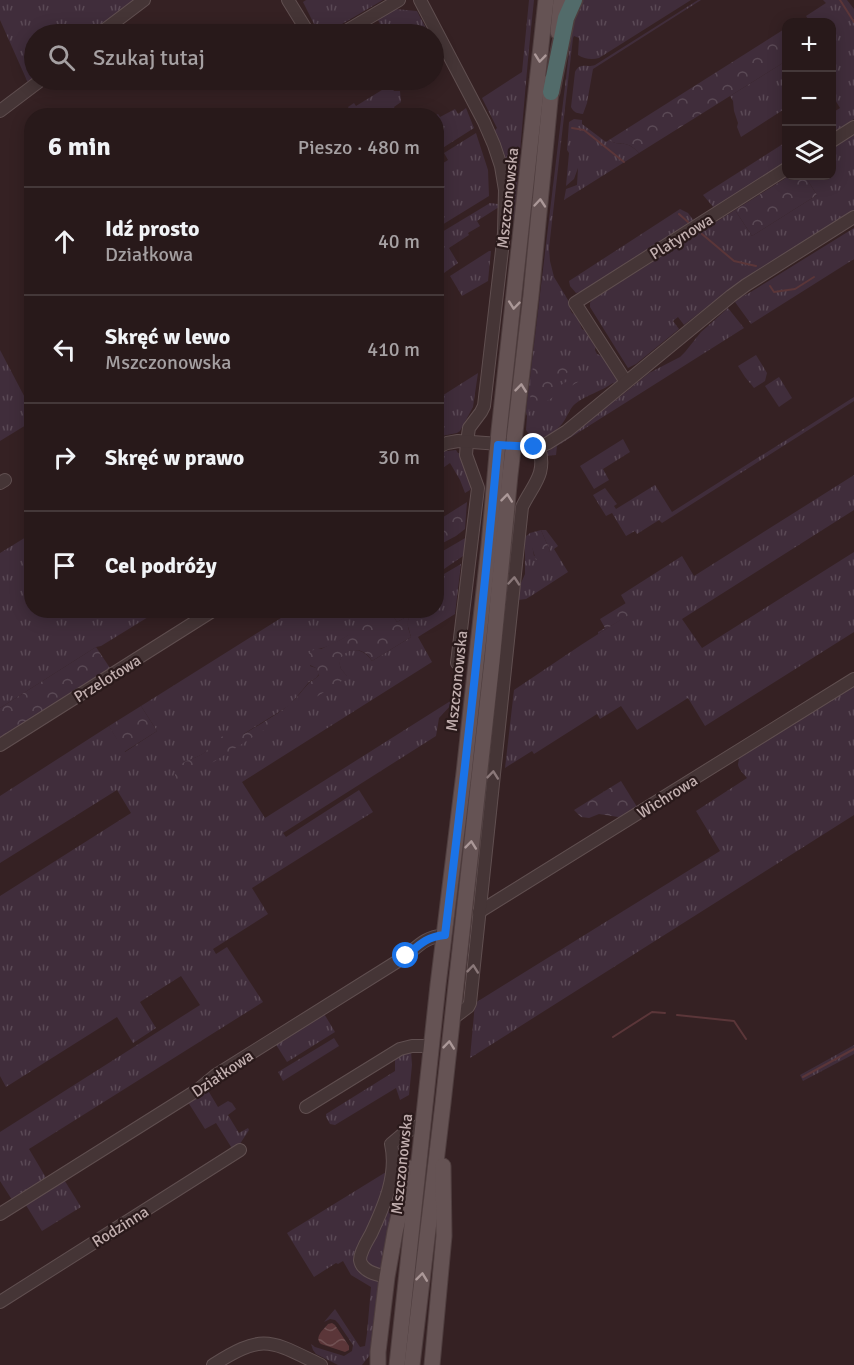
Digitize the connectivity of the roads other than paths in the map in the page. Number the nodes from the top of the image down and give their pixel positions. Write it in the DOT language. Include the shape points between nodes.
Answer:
graph roads {
  1 [pos="144,0"];
  2 [pos="288,0"];
  3 [pos="399,0"];
  4 [pos="420,0"];
  5 [pos="546,0"];
  6 [pos="561,0"];
  7 [pos="574,0"];
  8 [pos="112,24"];
  9 [pos="303,24"];
  10 [pos="358,24"];
  11 [pos="433,24"];
  12 [pos="444,46"];
  13 [pos="27,90"];
  14 [pos="551,92"];
  15 [pos="0,111"];
  16 [pos="854,127"];
  17 [pos="836,138"];
  18 [pos="782,172"];
  19 [pos="854,217"];
  20 [pos="626,382"];
  21 [pos="467,442"];
  22 [pos="444,444"];
  23 [pos="498,445"];
  24 [pos="514,446"];
  25 [pos="539,447"];
  26 [pos="201,618"];
  27 [pos="457,663"];
  28 [pos="854,679"];
  29 [pos="0,745"];
  30 [pos="479,912"];
  31 [pos="445,935"];
  32 [pos="452,1019"];
  33 [pos="432,1046"];
  34 [pos="443,1103"];
  35 [pos="425,1104"];
  36 [pos="306,1107"];
  37 [pos="420,1125"];
  38 [pos="240,1150"];
  39 [pos="0,1214"];
  40 [pos="387,1276"];
  41 [pos="0,1302"];
  42 [pos="408,1334"];
  43 [pos="376,1361"];
  44 [pos="213,1365"];
  45 [pos="321,1365"];
  46 [pos="397,1365"];
  47 [pos="412,1365"];
  48 [pos="432,1365"];
  1 -- 8 [label="street"];
  2 -- 9 [label="street"];
  3 -- 10 [label="street"];
  4 -- 11 [label="street"];
  5 -- 23 [label="main road, Mszczonowska, one-way"];
  6 -- 14 [label="main road, Mszczonowska"];
  7 -- 14 [label="highway" via="566,18"];
  12 -- 21 [label="street" via="484,122 501,166 505,190 504,233 484,405 469,428"];
  13 -- 15 [label="street"];
  24 -- 14 [label="main road, Mszczonowska, one-way"];
  16 -- 17 [label="street"];
  18 -- 20 [label="street, Platynowa" via="575,303"];
  19 -- 20 [label="street" via="746,285"];
  20 -- 25 [label="street" via="567,431"];
  21 -- 22 [label="street"];
  21 -- 23 [label="street"];
  21 -- 27 [label="street" via="466,455 478,488"];
  23 -- 24 [label="street"];
  23 -- 31 [label="main road, Mszczonowska"];
  24 -- 25 [label="street"];
  32 -- 24 [label="main road, Mszczonowska, one-way"];
  30 -- 25 [label="street, one-way" via="522,507 540,475"];
  26 -- 29 [label="street, Przelotowa"];
  28 -- 30 [label="street, Wichrowa"];
  32 -- 30 [label="street, one-way" via="470,1003"];
  31 -- 33 [label="main road, Mszczonowska"];
  31 -- 39 [label="street, Działkowa" via="428,938 406,956"];
  34 -- 32 [label="main road, Mszczonowska, one-way"];
  33 -- 35 [label="main road, Mszczonowska"];
  33 -- 36 [label="street" via="399,1049"];
  42 -- 34 [label="main road, Mszczonowska, one-way"];
  34 -- 48 [label="main road" via="444,1236"];
  35 -- 37 [label="main road"];
  35 -- 42 [label="main road, Mszczonowska"];
  37 -- 40 [label="main road"];
  37 -- 40 [label="street" via="391,1144 389,1188 361,1257 365,1268"];
  38 -- 41 [label="street, Rodzinna"];
  40 -- 43 [label="main road"];
  42 -- 46 [label="main road, Mszczonowska"];
  42 -- 47 [label="main road, Mszczonowska"];
  44 -- 45 [label="street" via="262,1342"];
}
